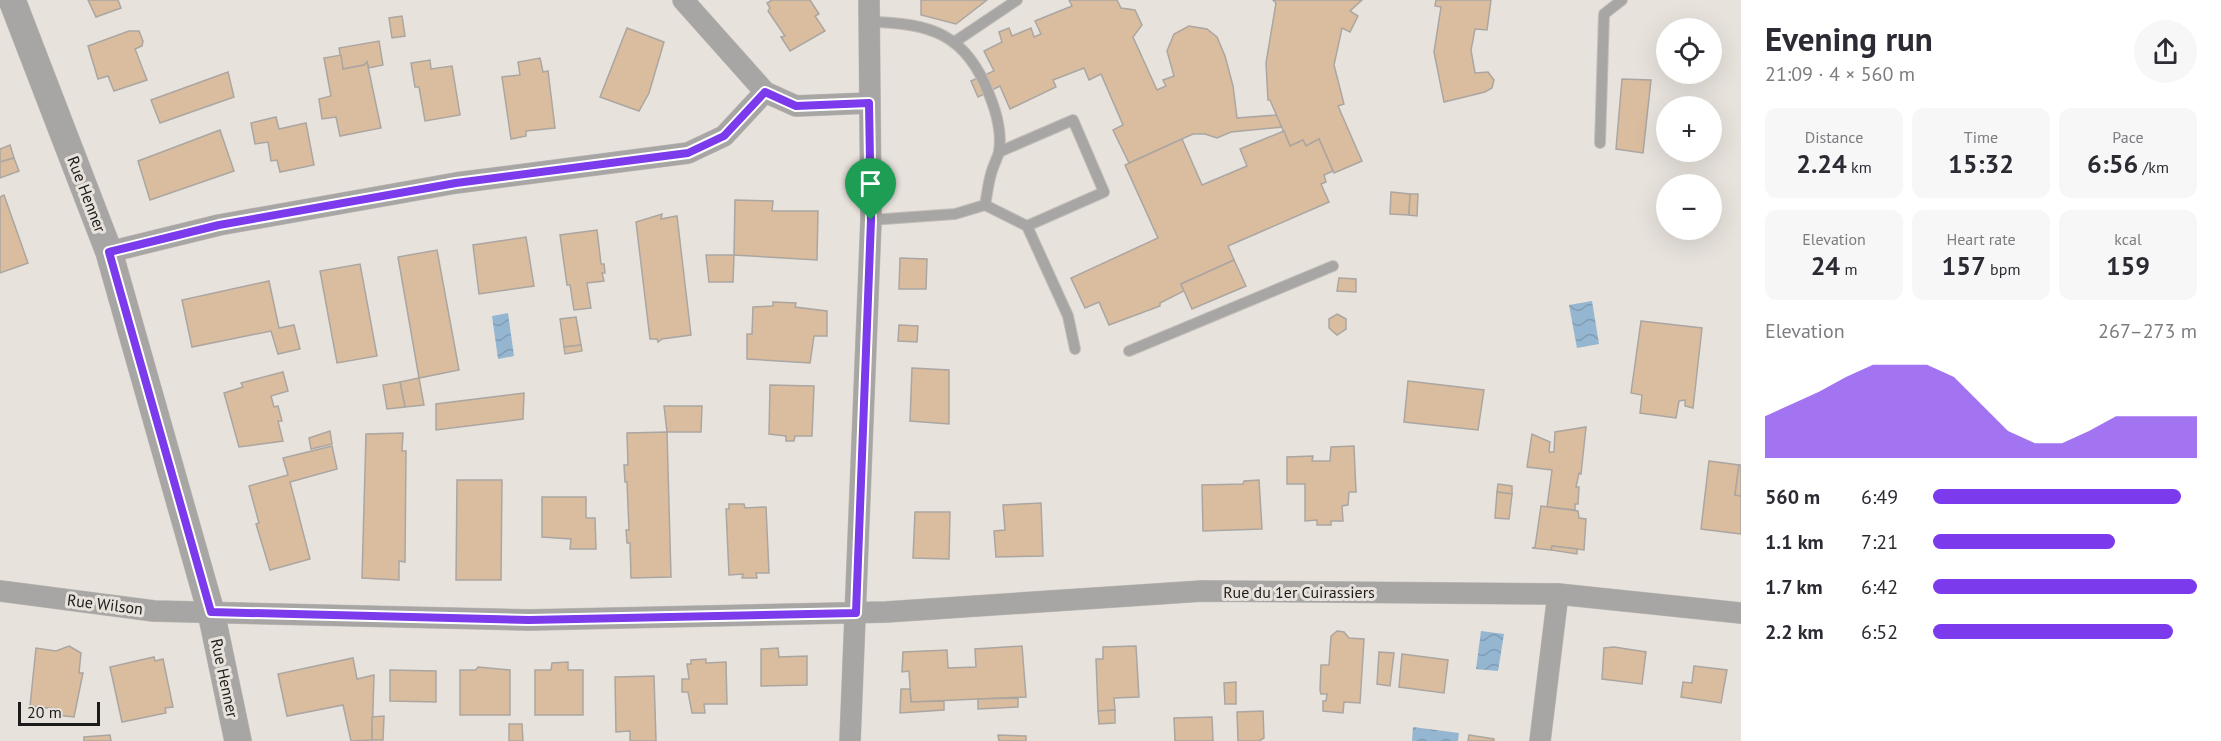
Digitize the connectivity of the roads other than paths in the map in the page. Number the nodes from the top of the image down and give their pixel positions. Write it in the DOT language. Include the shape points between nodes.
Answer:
graph roads {
  1 [pos="12,0"];
  2 [pos="683,0"];
  3 [pos="869,0"];
  4 [pos="1017,0"];
  5 [pos="1622,0"];
  6 [pos="870,22"];
  7 [pos="956,41"];
  8 [pos="765,92"];
  9 [pos="869,103"];
  10 [pos="1600,143"];
  11 [pos="999,152"];
  12 [pos="985,206"];
  13 [pos="871,220"];
  14 [pos="1027,226"];
  15 [pos="109,252"];
  16 [pos="1333,266"];
  17 [pos="1075,349"];
  18 [pos="1129,351"];
  19 [pos="0,591"];
  20 [pos="1558,594"];
  21 [pos="211,612"];
  22 [pos="856,613"];
  23 [pos="1741,613"];
  24 [pos="238,741"];
  25 [pos="850,741"];
  26 [pos="1540,741"];
  1 -- 15 [label="street, Rue Henner"];
  2 -- 8 [label="street"];
  3 -- 6 [label="street"];
  4 -- 7 [label="lane"];
  5 -- 10 [label="lane" via="1604,14"];
  6 -- 7 [label="lane" via="915,27"];
  6 -- 9 [label="street"];
  7 -- 11 [label="lane" via="980,69 997,113"];
  8 -- 9 [label="street" via="796,106"];
  8 -- 15 [label="street" via="724,136 688,153 456,183 219,225"];
  9 -- 13 [label="street"];
  11 -- 12 [label="lane"];
  11 -- 14 [label="lane" via="1073,120 1104,192"];
  12 -- 13 [label="lane" via="955,214"];
  12 -- 14 [label="lane"];
  13 -- 22 [label="street"];
  14 -- 17 [label="lane" via="1068,316"];
  15 -- 21 [label="street, Rue Henner"];
  16 -- 18 [label="lane"];
  19 -- 21 [label="street, Rue Wilson" via="154,611"];
  20 -- 22 [label="street, Rue du 1er Cuirassiers" via="1202,591"];
  20 -- 23 [label="street, Rue du 1er Cuirassiers"];
  20 -- 26 [label="street"];
  21 -- 22 [label="street, Rue Wilson" via="529,620"];
  21 -- 24 [label="street, Rue Henner"];
  22 -- 25 [label="street"];
}
